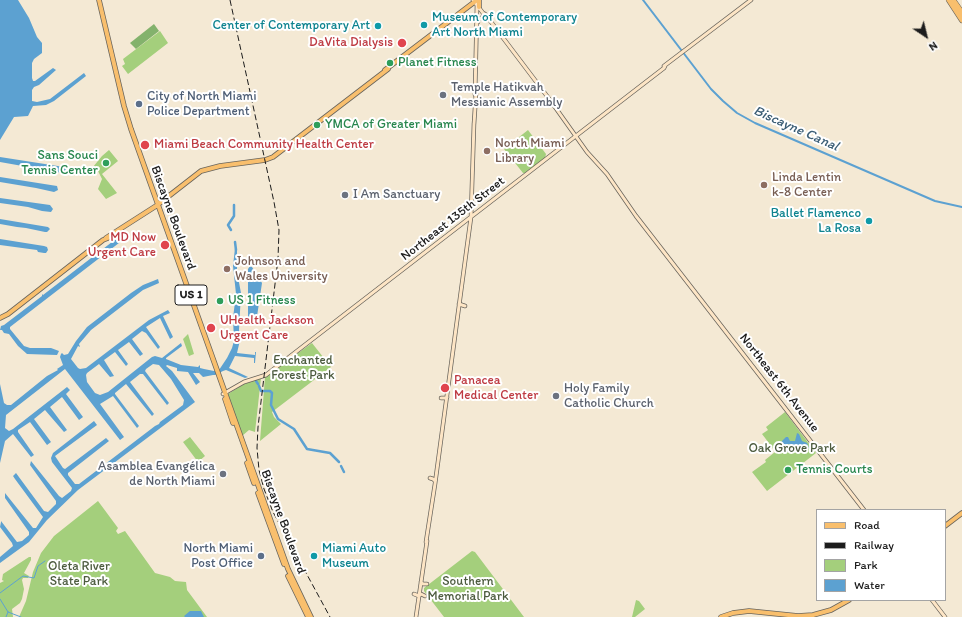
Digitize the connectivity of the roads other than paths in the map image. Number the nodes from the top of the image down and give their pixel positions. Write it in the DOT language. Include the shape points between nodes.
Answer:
graph roads {
  1 [pos="98,0"];
  2 [pos="749,0"];
  3 [pos="477,2"];
  4 [pos="954,2"];
  5 [pos="961,12"];
  6 [pos="484,14"];
  7 [pos="962,20"];
  8 [pos="699,40"];
  9 [pos="475,47"];
  10 [pos="474,123"];
  11 [pos="474,135"];
  12 [pos="576,136"];
  13 [pos="617,189"];
  14 [pos="628,204"];
  15 [pos="157,205"];
  16 [pos="153,210"];
  17 [pos="471,211"];
  18 [pos="158,212"];
  19 [pos="476,213"];
  20 [pos="145,214"];
  21 [pos="639,216"];
  22 [pos="471,217"];
  23 [pos="465,222"];
  24 [pos="470,225"];
  25 [pos="647,229"];
  26 [pos="468,235"];
  27 [pos="473,237"];
  28 [pos="655,238"];
  29 [pos="657,242"];
  30 [pos="463,245"];
  31 [pos="467,248"];
  32 [pos="666,252"];
  33 [pos="460,268"];
  34 [pos="678,268"];
  35 [pos="468,269"];
  36 [pos="464,270"];
  37 [pos="183,279"];
  38 [pos="459,304"];
  39 [pos="454,306"];
  40 [pos="465,306"];
  41 [pos="453,315"];
  42 [pos="462,316"];
  43 [pos="458,317"];
  44 [pos="0,318"];
  45 [pos="453,351"];
  46 [pos="457,354"];
  47 [pos="447,362"];
  48 [pos="452,364"];
  49 [pos="217,372"];
  50 [pos="224,394"];
  51 [pos="447,397"];
  52 [pos="441,398"];
  53 [pos="430,478"];
  54 [pos="435,483"];
  55 [pos="434,489"];
  56 [pos="429,491"];
  57 [pos="863,509"];
  58 [pos="266,514"];
  59 [pos="958,518"];
  60 [pos="946,525"];
  61 [pos="946,528"];
  62 [pos="421,582"];
  63 [pos="427,584"];
  64 [pos="414,594"];
  65 [pos="419,596"];
  66 [pos="425,596"];
  67 [pos="302,601"];
  68 [pos="847,601"];
  69 [pos="852,601"];
  70 [pos="933,601"];
  71 [pos="734,614"];
  72 [pos="825,614"];
  73 [pos="308,617"];
  74 [pos="311,617"];
  75 [pos="416,617"];
  76 [pos="721,617"];
  77 [pos="729,617"];
  78 [pos="784,617"];
  79 [pos="817,617"];
  80 [pos="945,617"];
  1 -- 15 [label="main road, Biscayne Boulevard / US 1" via="127,118"];
  2 -- 8 [label="main road"];
  2 -- 8 [label="main road"];
  3 -- 6 [label="main road, Northeast 6th Avenue"];
  3 -- 9 [label="main road"];
  3 -- 15 [label="main road" via="273,157 201,171"];
  4 -- 5 [label="highway"];
  5 -- 7 [label="highway"];
  6 -- 9 [label="main road" via="478,20"];
  6 -- 12 [label="main road, Northeast 6th Avenue"];
  8 -- 12 [label="main road, Northeast 135th Street"];
  9 -- 10 [label="main road"];
  10 -- 11 [label="main road"];
  10 -- 11 [label="main road"];
  11 -- 17 [label="main road"];
  12 -- 13 [label="main road, Northeast 6th Avenue"];
  12 -- 19 [label="main road, Northeast 135th Street"];
  13 -- 14 [label="main road, Northeast 6th Avenue"];
  13 -- 21 [label="main road, Northeast 6th Avenue"];
  14 -- 21 [label="main road"];
  14 -- 25 [label="main road, Northeast 6th Avenue"];
  15 -- 16 [label="main road"];
  15 -- 18 [label="main road, Biscayne Boulevard / US 1"];
  15 -- 20 [label="main road"];
  15 -- 37 [label="main road, Biscayne Boulevard / US 1"];
  16 -- 18 [label="main road"];
  16 -- 20 [label="main road"];
  17 -- 19 [label="main road"];
  17 -- 22 [label="main road"];
  18 -- 37 [label="main road, Biscayne Boulevard / US 1"];
  19 -- 22 [label="main road, Northeast 135th Street"];
  20 -- 44 [label="main road" via="106,238"];
  21 -- 28 [label="main road, Northeast 6th Avenue"];
  22 -- 23 [label="main road, Northeast 135th Street"];
  22 -- 24 [label="main road"];
  23 -- 24 [label="main road"];
  23 -- 50 [label="main road, Northeast 135th Street" via="264,376 244,382"];
  24 -- 26 [label="main road"];
  25 -- 28 [label="main road"];
  25 -- 29 [label="main road, Northeast 6th Avenue"];
  26 -- 27 [label="main road"];
  26 -- 31 [label="main road"];
  28 -- 32 [label="main road, Northeast 6th Avenue"];
  29 -- 32 [label="main road"];
  29 -- 34 [label="main road, Northeast 6th Avenue"];
  30 -- 31 [label="main road"];
  31 -- 36 [label="main road"];
  32 -- 34 [label="main road, Northeast 6th Avenue"];
  33 -- 36 [label="main road"];
  34 -- 57 [label="main road, Northeast 6th Avenue"];
  35 -- 36 [label="main road"];
  36 -- 38 [label="main road"];
  37 -- 49 [label="main road, Biscayne Boulevard / US 1"];
  37 -- 49 [label="main road, Biscayne Boulevard / US 1"];
  38 -- 39 [label="main road"];
  38 -- 40 [label="main road"];
  38 -- 43 [label="main road"];
  41 -- 43 [label="main road"];
  42 -- 43 [label="main road"];
  43 -- 45 [label="main road"];
  45 -- 46 [label="main road"];
  45 -- 48 [label="main road"];
  47 -- 48 [label="main road"];
  48 -- 51 [label="main road" via="446,387"];
  49 -- 50 [label="main road, Biscayne Boulevard / US 1"];
  50 -- 58 [label="main road, Biscayne Boulevard / US 1"];
  51 -- 52 [label="main road"];
  51 -- 54 [label="main road"];
  53 -- 54 [label="main road"];
  54 -- 55 [label="main road"];
  55 -- 56 [label="main road"];
  55 -- 62 [label="main road"];
  58 -- 67 [label="main road, Biscayne Boulevard / US 1"];
  58 -- 67 [label="main road, Biscayne Boulevard / US 1" via="288,577"];
  59 -- 60 [label="main road"];
  59 -- 61 [label="main road"];
  62 -- 63 [label="main road"];
  62 -- 65 [label="main road"];
  64 -- 65 [label="main road"];
  65 -- 66 [label="main road"];
  65 -- 75 [label="main road"];
  67 -- 73 [label="main road, Biscayne Boulevard / US 1"];
  67 -- 74 [label="main road, Biscayne Boulevard / US 1"];
  68 -- 72 [label="main road"];
  69 -- 72 [label="main road" via="842,608"];
  70 -- 80 [label="main road"];
  71 -- 72 [label="main road" via="770,611 804,616"];
  71 -- 76 [label="main road"];
  71 -- 77 [label="main road"];
  71 -- 78 [label="main road"];
  72 -- 79 [label="main road"];
}
